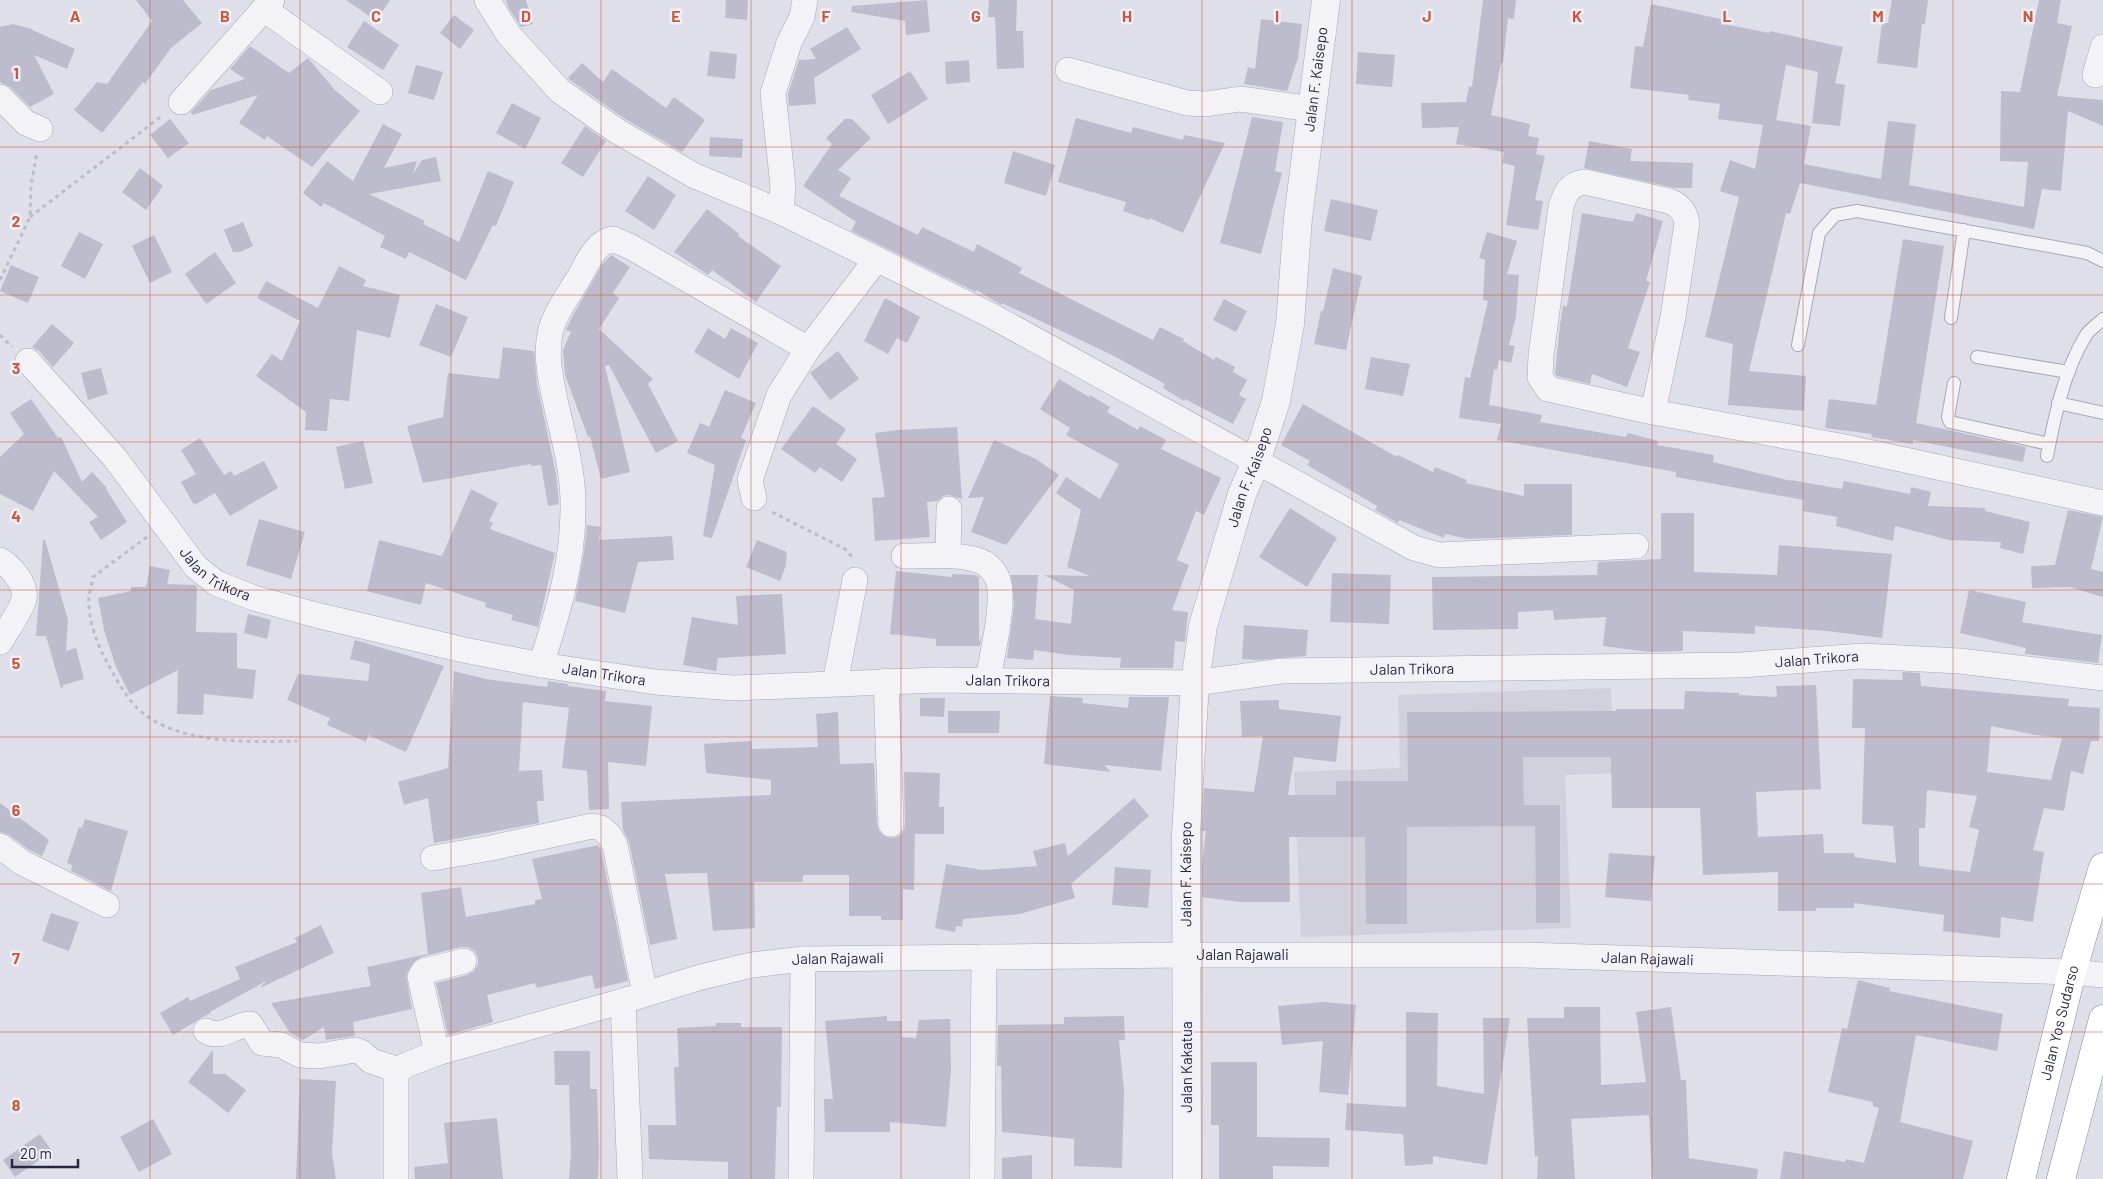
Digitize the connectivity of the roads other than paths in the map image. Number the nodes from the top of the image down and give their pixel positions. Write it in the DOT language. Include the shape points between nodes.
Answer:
graph roads {
  1 [pos="486,0"];
  2 [pos="805,0"];
  3 [pos="1326,0"];
  4 [pos="268,4"];
  5 [pos="2103,48"];
  6 [pos="1068,70"];
  7 [pos="2095,75"];
  8 [pos="380,92"];
  9 [pos="0,97"];
  10 [pos="180,102"];
  11 [pos="1312,109"];
  12 [pos="0,125"];
  13 [pos="781,212"];
  14 [pos="1964,230"];
  15 [pos="876,260"];
  16 [pos="2103,261"];
  17 [pos="1951,318"];
  18 [pos="2103,319"];
  19 [pos="1798,345"];
  20 [pos="808,350"];
  21 [pos="1977,357"];
  22 [pos="28,361"];
  23 [pos="2069,372"];
  24 [pos="1954,383"];
  25 [pos="2058,403"];
  26 [pos="1653,412"];
  27 [pos="2103,413"];
  28 [pos="1256,462"];
  29 [pos="754,498"];
  30 [pos="2103,503"];
  31 [pos="949,509"];
  32 [pos="1636,546"];
  33 [pos="904,556"];
  34 [pos="948,556"];
  35 [pos="0,560"];
  36 [pos="855,580"];
  37 [pos="0,642"];
  38 [pos="541,665"];
  39 [pos="2103,678"];
  40 [pos="988,680"];
  41 [pos="886,681"];
  42 [pos="835,683"];
  43 [pos="1195,683"];
  44 [pos="891,824"];
  45 [pos="0,846"];
  46 [pos="433,858"];
  47 [pos="2103,866"];
  48 [pos="107,905"];
  49 [pos="1188,955"];
  50 [pos="984,957"];
  51 [pos="803,959"];
  52 [pos="464,961"];
  53 [pos="2072,972"];
  54 [pos="2103,975"];
  55 [pos="634,998"];
  56 [pos="2103,1018"];
  57 [pos="206,1031"];
  58 [pos="436,1053"];
  59 [pos="399,1070"];
  60 [pos="396,1179"];
  61 [pos="630,1179"];
  62 [pos="801,1179"];
  63 [pos="982,1179"];
  64 [pos="1187,1179"];
  65 [pos="2021,1179"];
  66 [pos="2061,1179"];
  1 -- 13 [label="street" via="509,35 560,92 617,131 693,175"];
  2 -- 13 [label="street" via="802,17 789,43 773,93 783,186"];
  3 -- 11 [label="street, Jalan F. Kaisepo"];
  4 -- 8 [label="street"];
  4 -- 10 [label="street"];
  5 -- 7 [label="street"];
  6 -- 11 [label="street" via="1187,102 1206,104 1240,99"];
  9 -- 12 [label="street" via="33,126 16,128"];
  11 -- 28 [label="street, Jalan F. Kaisepo" via="1298,218 1290,324 1276,401"];
  13 -- 15 [label="street"];
  14 -- 16 [label="lane" via="2087,252"];
  14 -- 17 [label="lane"];
  14 -- 19 [label="lane" via="1857,211 1835,215 1819,233"];
  15 -- 20 [label="street"];
  15 -- 28 [label="street" via="992,316"];
  18 -- 23 [label="lane" via="2087,333"];
  20 -- 29 [label="street" via="779,396 750,480"];
  20 -- 38 [label="street" via="631,247 612,239 606,240 591,256 555,320 548,349 550,379 572,483 573,510 566,579"];
  21 -- 23 [label="lane"];
  22 -- 38 [label="street, Jalan Trikora" via="115,458 196,567 216,583 254,598 455,648"];
  23 -- 25 [label="lane"];
  24 -- 25 [label="lane" via="1950,422 2048,450"];
  25 -- 27 [label="lane"];
  26 -- 26 [label="street" via="1548,389 1540,377 1561,207 1566,192 1575,183 1585,182 1669,201 1678,205 1685,214 1687,223 1672,317"];
  26 -- 30 [label="street" via="1845,447"];
  28 -- 32 [label="street" via="1414,548 1439,555"];
  28 -- 43 [label="street, Jalan F. Kaisepo" via="1242,494 1203,626"];
  31 -- 34 [label="street"];
  33 -- 34 [label="street"];
  34 -- 40 [label="street" via="978,560 990,567 999,584 998,623"];
  35 -- 37 [label="street" via="14,572 23,589 24,599"];
  36 -- 42 [label="street"];
  38 -- 42 [label="street, Jalan Trikora" via="655,682 733,688"];
  39 -- 43 [label="street, Jalan Trikora" via="1960,661 1862,656 1741,665 1281,671"];
  40 -- 41 [label="street, Jalan Trikora"];
  40 -- 43 [label="street, Jalan Trikora"];
  41 -- 42 [label="street, Jalan Trikora"];
  41 -- 44 [label="street"];
  43 -- 49 [label="street, Jalan F. Kaisepo" via="1186,833"];
  45 -- 48 [label="street" via="21,862"];
  46 -- 55 [label="street" via="592,826 601,828 609,835 619,860"];
  47 -- 53 [label="highway, Jalan Yos Sudarso"];
  49 -- 50 [label="street, Jalan Rajawali"];
  49 -- 53 [label="street, Jalan Rajawali" via="1522,955"];
  49 -- 64 [label="street, Jalan Kakatua"];
  50 -- 51 [label="street, Jalan Rajawali"];
  50 -- 63 [label="street"];
  51 -- 55 [label="street, Jalan Rajawali" via="701,976"];
  51 -- 62 [label="street"];
  52 -- 58 [label="street" via="424,971 420,977"];
  53 -- 54 [label="street, Jalan Rajawali"];
  53 -- 65 [label="highway, Jalan Yos Sudarso"];
  55 -- 58 [label="street, Jalan Rajawali"];
  55 -- 61 [label="street"];
  56 -- 66 [label="highway"];
  57 -- 59 [label="street" via="212,1035 219,1034 250,1024 262,1043 280,1045 300,1055 319,1056 355,1050 371,1061"];
  58 -- 59 [label="street, Jalan Rajawali"];
  59 -- 60 [label="street" via="396,1076"];
}
